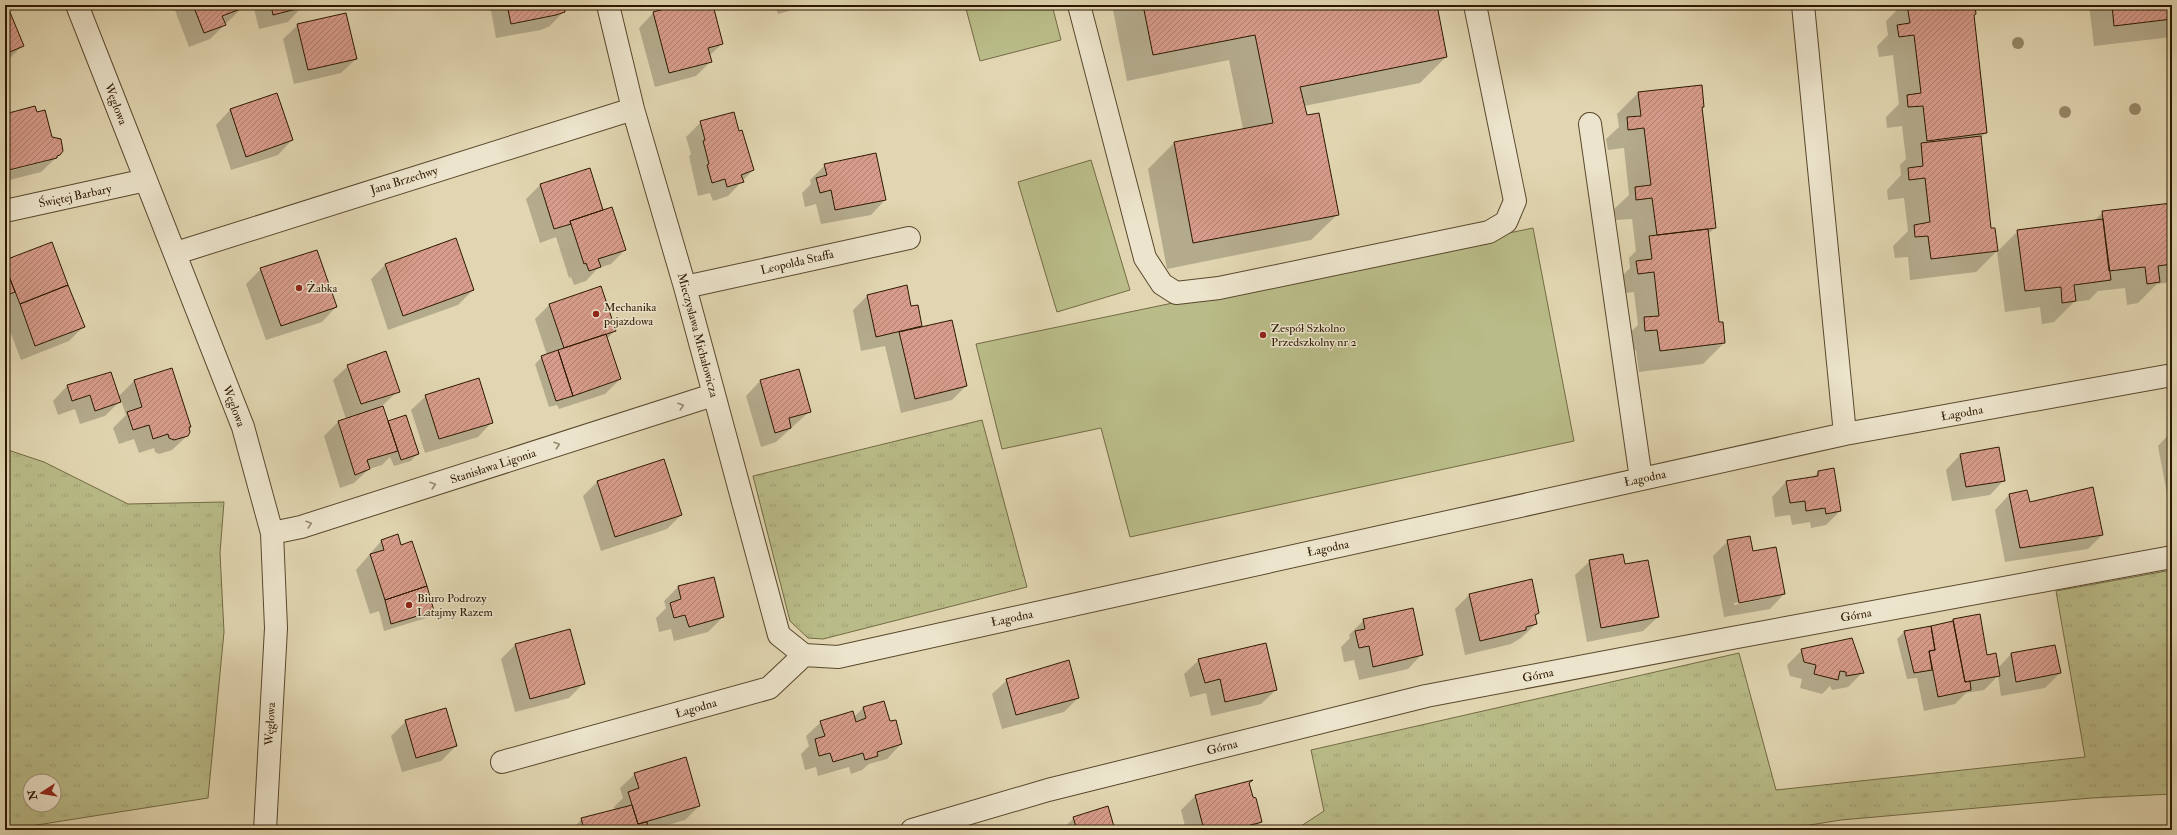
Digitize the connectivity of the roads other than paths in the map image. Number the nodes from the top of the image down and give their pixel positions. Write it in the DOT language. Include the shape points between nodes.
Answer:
graph roads {
  1 [pos="77,5"];
  2 [pos="608,5"];
  3 [pos="1078,5"];
  4 [pos="1475,5"];
  5 [pos="1803,5"];
  6 [pos="633,109"];
  7 [pos="1590,124"];
  8 [pos="146,180"];
  9 [pos="5,211"];
  10 [pos="908,238"];
  11 [pos="176,253"];
  12 [pos="685,287"];
  13 [pos="2172,375"];
  14 [pos="713,395"];
  15 [pos="1845,434"];
  16 [pos="1641,479"];
  17 [pos="272,533"];
  18 [pos="2172,557"];
  19 [pos="804,655"];
  20 [pos="502,762"];
  21 [pos="265,830"];
  22 [pos="912,830"];
  1 -- 8 [label="street, Węglowa"];
  2 -- 6 [label="street, Mieczysława Michałowicza"];
  3 -- 4 [label="street" via="1146,258 1162,284 1176,293 1219,288 1489,232 1506,222 1514,201"];
  5 -- 15 [label="street"];
  6 -- 11 [label="street, Jana Brzechwy"];
  6 -- 12 [label="street, Mieczysława Michałowicza"];
  7 -- 16 [label="street"];
  8 -- 9 [label="street, Świętej Barbary"];
  8 -- 11 [label="street, Węglowa"];
  10 -- 12 [label="street, Leopolda Staffa"];
  11 -- 17 [label="street, Węglowa" via="243,427"];
  12 -- 14 [label="street, Mieczysława Michałowicza"];
  13 -- 15 [label="street, Łagodna"];
  17 -- 14 [label="street, Stanisława Ligonia, one-way" via="301,527"];
  14 -- 19 [label="street, Mieczysława Michałowicza" via="779,635"];
  15 -- 16 [label="street, Łagodna"];
  16 -- 19 [label="street, Łagodna" via="838,657"];
  17 -- 21 [label="street, Węglowa" via="276,628"];
  18 -- 22 [label="street, Górna" via="1426,696 1048,790"];
  19 -- 20 [label="street, Łagodna" via="769,688"];
}
